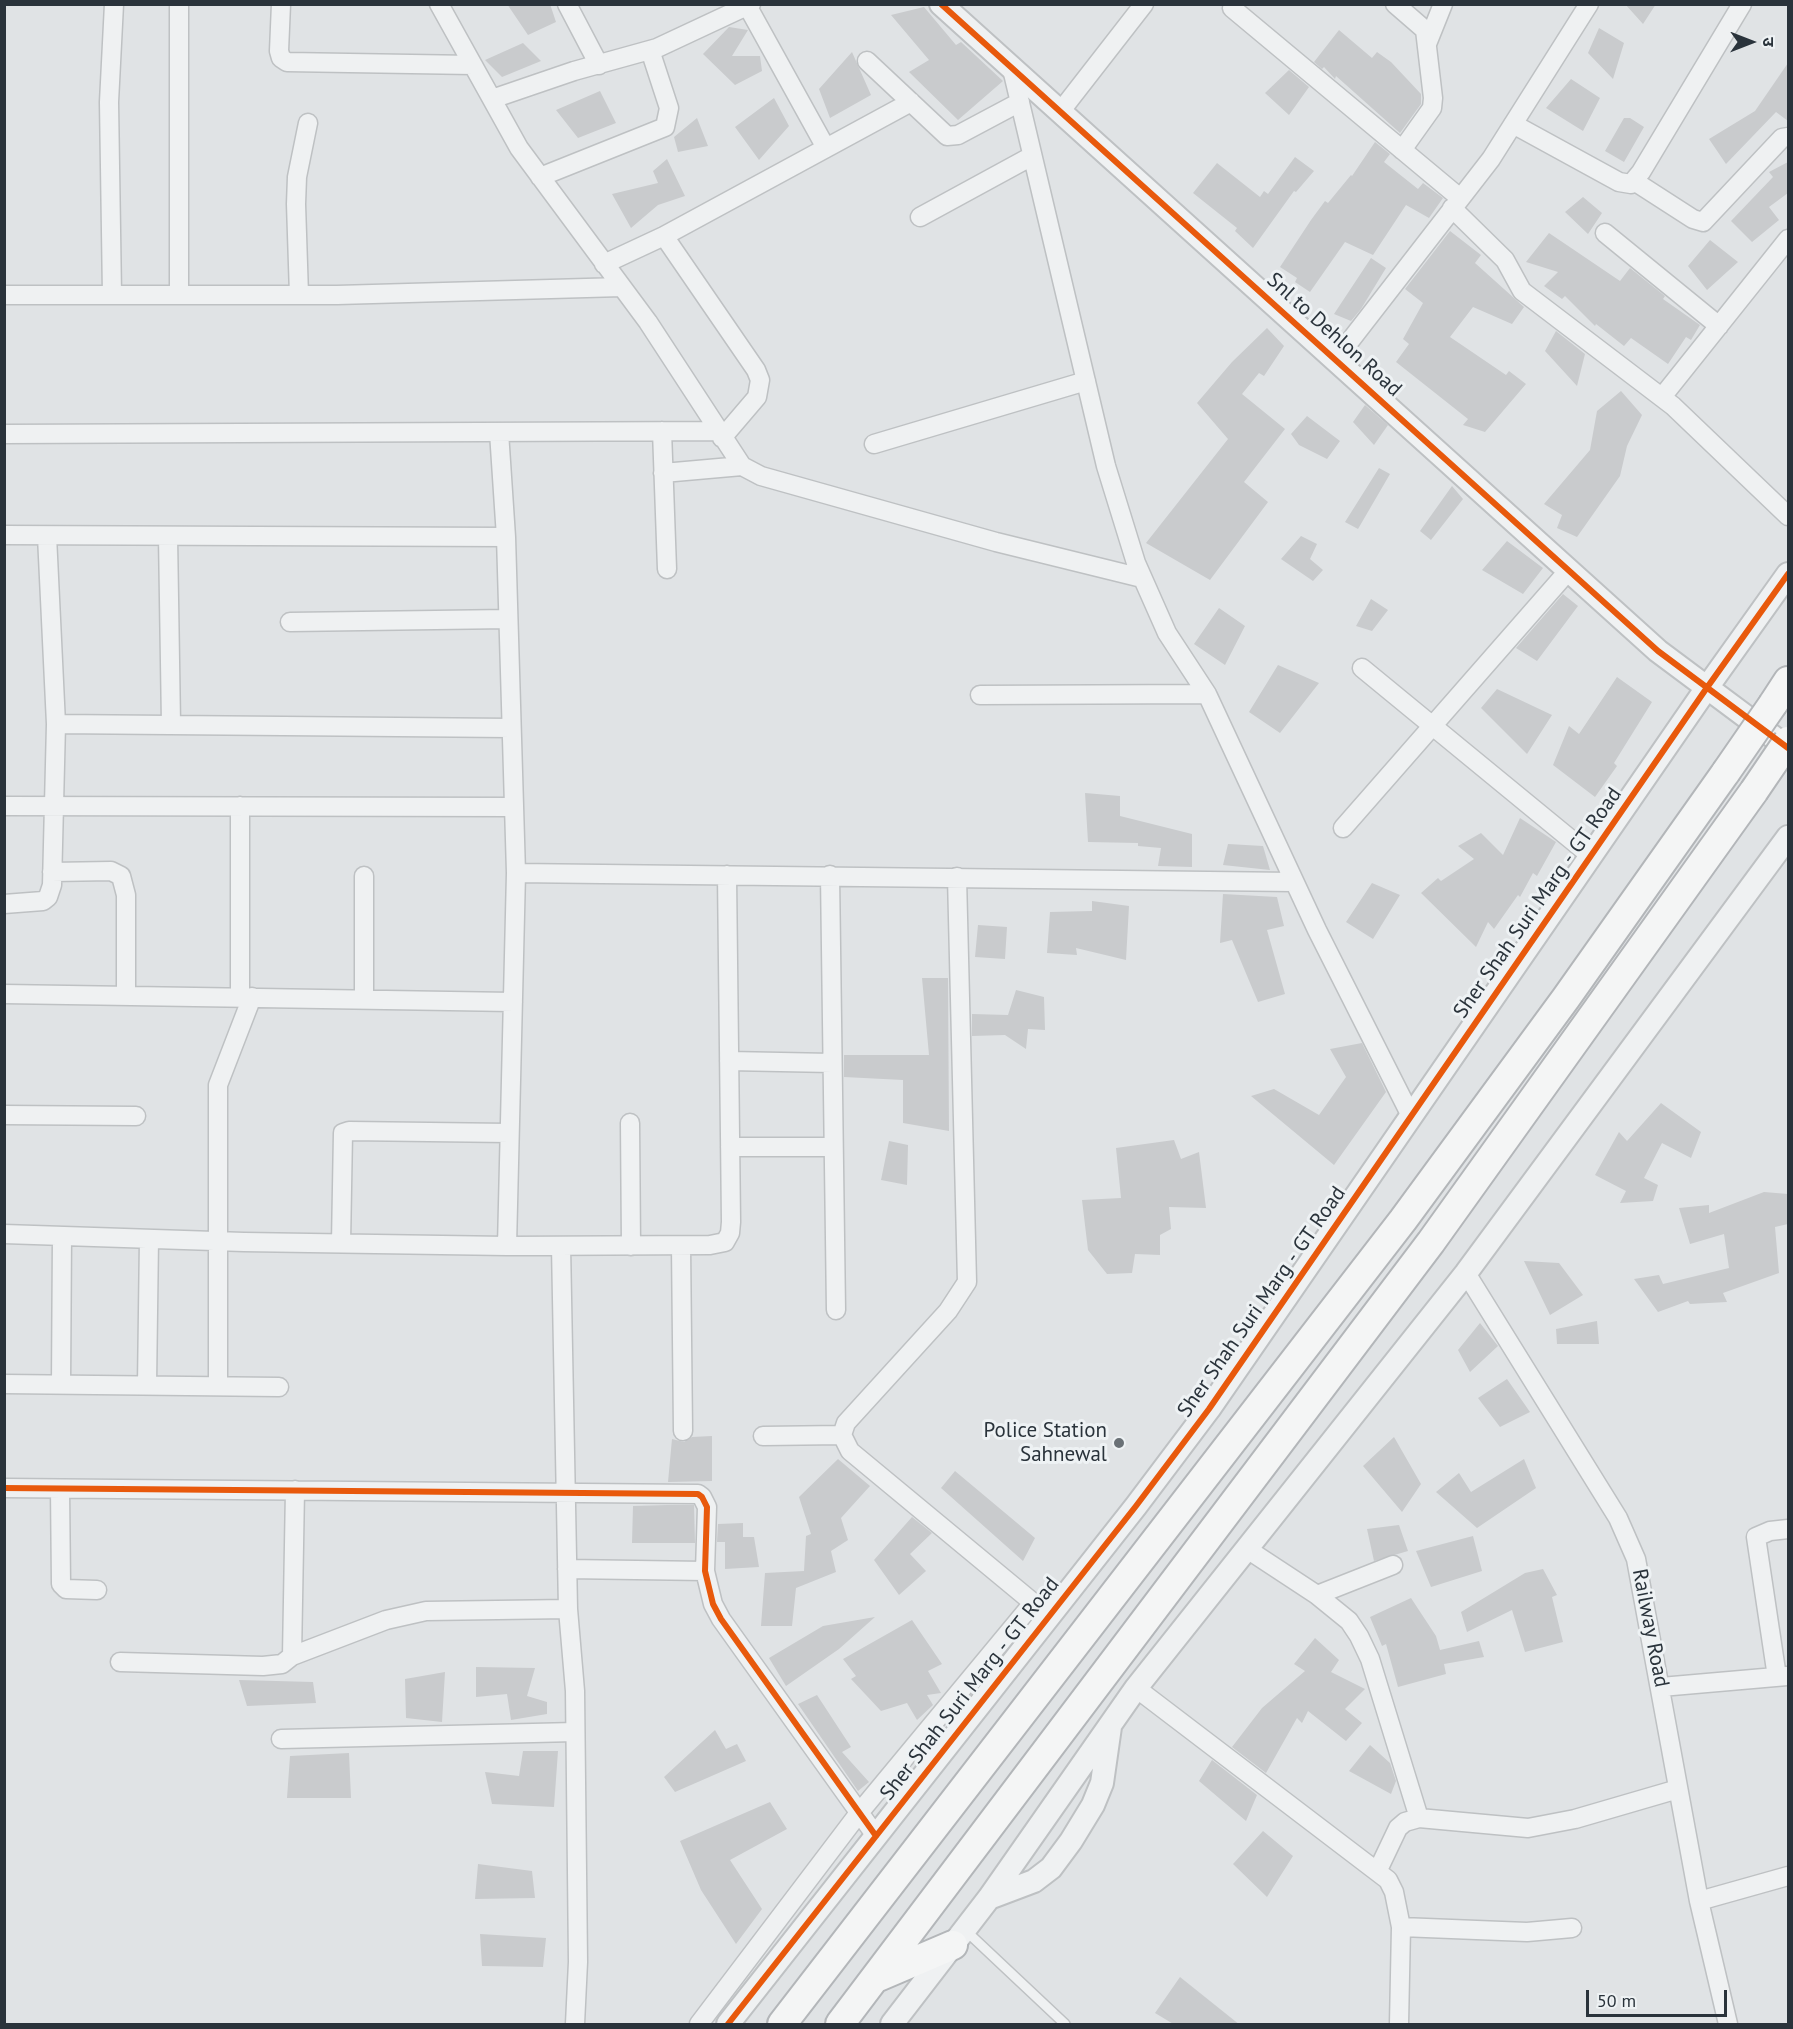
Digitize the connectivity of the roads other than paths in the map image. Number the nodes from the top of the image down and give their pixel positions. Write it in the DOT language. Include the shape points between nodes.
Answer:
graph roads {
  1 [pos="114,4"];
  2 [pos="179,4"];
  3 [pos="281,4"];
  4 [pos="439,4"];
  5 [pos="567,4"];
  6 [pos="941,4"];
  7 [pos="1144,4"];
  8 [pos="1395,4"];
  9 [pos="1443,4"];
  10 [pos="1590,4"];
  11 [pos="1742,4"];
  12 [pos="749,6"];
  13 [pos="1232,8"];
  14 [pos="724,11"];
  15 [pos="1426,46"];
  16 [pos="650,51"];
  17 [pos="867,61"];
  18 [pos="472,65"];
  19 [pos="599,65"];
  20 [pos="1012,69"];
  21 [pos="492,99"];
  22 [pos="911,102"];
  23 [pos="1020,102"];
  24 [pos="1060,112"];
  25 [pos="308,123"];
  26 [pos="1514,124"];
  27 [pos="1788,137"];
  28 [pos="826,148"];
  29 [pos="1402,150"];
  30 [pos="1032,156"];
  31 [pos="540,177"];
  32 [pos="1635,181"];
  33 [pos="1456,203"];
  34 [pos="920,216"];
  35 [pos="1605,233"];
  36 [pos="664,236"];
  37 [pos="1788,239"];
  38 [pos="604,264"];
  39 [pos="622,287"];
  40 [pos="4,295"];
  41 [pos="112,295"];
  42 [pos="179,295"];
  43 [pos="299,295"];
  44 [pos="1719,326"];
  45 [pos="1336,359"];
  46 [pos="1086,381"];
  47 [pos="1662,397"];
  48 [pos="662,431"];
  49 [pos="499,432"];
  50 [pos="4,434"];
  51 [pos="720,435"];
  52 [pos="874,444"];
  53 [pos="742,466"];
  54 [pos="663,473"];
  55 [pos="1788,516"];
  56 [pos="4,535"];
  57 [pos="47,536"];
  58 [pos="168,537"];
  59 [pos="506,537"];
  60 [pos="667,569"];
  61 [pos="1569,570"];
  62 [pos="1788,574"];
  63 [pos="1142,578"];
  64 [pos="508,619"];
  65 [pos="290,622"];
  66 [pos="1362,668"];
  67 [pos="1788,681"];
  68 [pos="1706,688"];
  69 [pos="1207,694"];
  70 [pos="980,695"];
  71 [pos="56,723"];
  72 [pos="171,724"];
  73 [pos="1431,725"];
  74 [pos="511,728"];
  75 [pos="1788,741"];
  76 [pos="1788,748"];
  77 [pos="4,806"];
  78 [pos="53,806"];
  79 [pos="240,806"];
  80 [pos="514,807"];
  81 [pos="1343,828"];
  82 [pos="1788,837"];
  83 [pos="1591,856"];
  84 [pos="52,872"];
  85 [pos="516,873"];
  86 [pos="727,875"];
  87 [pos="830,875"];
  88 [pos="364,876"];
  89 [pos="957,877"];
  90 [pos="1294,882"];
  91 [pos="4,904"];
  92 [pos="4,994"];
  93 [pos="126,996"];
  94 [pos="246,997"];
  95 [pos="364,999"];
  96 [pos="513,1002"];
  97 [pos="729,1061"];
  98 [pos="832,1063"];
  99 [pos="4,1115"];
  100 [pos="136,1116"];
  101 [pos="1411,1116"];
  102 [pos="630,1123"];
  103 [pos="509,1133"];
  104 [pos="730,1146"];
  105 [pos="833,1147"];
  106 [pos="4,1234"];
  107 [pos="62,1236"];
  108 [pos="149,1239"];
  109 [pos="219,1241"];
  110 [pos="341,1243"];
  111 [pos="507,1246"];
  112 [pos="561,1246"];
  113 [pos="631,1246"];
  114 [pos="681,1246"];
  115 [pos="1466,1273"];
  116 [pos="836,1310"];
  117 [pos="4,1384"];
  118 [pos="61,1384"];
  119 [pos="147,1385"];
  120 [pos="218,1386"];
  121 [pos="279,1387"];
  122 [pos="683,1431"];
  123 [pos="842,1435"];
  124 [pos="763,1436"];
  125 [pos="4,1488"];
  126 [pos="60,1489"];
  127 [pos="295,1490"];
  128 [pos="566,1491"];
  129 [pos="1788,1529"];
  130 [pos="1247,1549"];
  131 [pos="1393,1565"];
  132 [pos="567,1569"];
  133 [pos="705,1571"];
  134 [pos="97,1590"];
  135 [pos="1317,1595"];
  136 [pos="568,1609"];
  137 [pos="1041,1609"];
  138 [pos="292,1656"];
  139 [pos="120,1662"];
  140 [pos="1783,1676"];
  141 [pos="1661,1687"];
  142 [pos="1136,1688"];
  143 [pos="1110,1725"];
  144 [pos="575,1732"];
  145 [pos="281,1739"];
  146 [pos="1678,1789"];
  147 [pos="859,1813"];
  148 [pos="1419,1818"];
  149 [pos="876,1836"];
  150 [pos="820,1864"];
  151 [pos="1378,1870"];
  152 [pos="1788,1876"];
  153 [pos="839,1883"];
  154 [pos="989,1898"];
  155 [pos="1699,1900"];
  156 [pos="1401,1927"];
  157 [pos="1572,1928"];
  158 [pos="959,1937"];
  159 [pos="876,1979"];
  160 [pos="575,2025"];
  161 [pos="699,2025"];
  162 [pos="729,2025"];
  163 [pos="782,2025"];
  164 [pos="840,2025"];
  165 [pos="892,2025"];
  166 [pos="1065,2025"];
  167 [pos="1399,2025"];
  168 [pos="1728,2025"];
  1 -- 41 [label="street" via="109,102"];
  2 -- 42 [label="street"];
  3 -- 18 [label="street" via="279,51 287,62"];
  4 -- 18 [label="street"];
  5 -- 19 [label="street"];
  6 -- 20 [label="street, Snl to Dehlon Road"];
  7 -- 24 [label="street"];
  8 -- 15 [label="street" via="1422,26"];
  9 -- 15 [label="street"];
  10 -- 26 [label="street"];
  11 -- 32 [label="street"];
  12 -- 14 [label="street"];
  12 -- 28 [label="street"];
  13 -- 29 [label="street"];
  14 -- 16 [label="street"];
  15 -- 29 [label="street" via="1433,104"];
  16 -- 19 [label="street"];
  16 -- 31 [label="street" via="669,108 665,127"];
  17 -- 22 [label="street"];
  18 -- 21 [label="street"];
  19 -- 21 [label="street"];
  20 -- 23 [label="street"];
  20 -- 24 [label="street, Snl to Dehlon Road"];
  21 -- 31 [label="street"];
  22 -- 23 [label="street" via="952,137"];
  22 -- 28 [label="street"];
  23 -- 30 [label="street"];
  24 -- 45 [label="street, Snl to Dehlon Road"];
  25 -- 43 [label="street" via="297,177"];
  26 -- 32 [label="street" via="1619,182"];
  26 -- 33 [label="street"];
  27 -- 32 [label="street" via="1782,138 1703,222"];
  28 -- 36 [label="street"];
  29 -- 33 [label="street"];
  30 -- 34 [label="street"];
  30 -- 46 [label="street"];
  31 -- 38 [label="street"];
  33 -- 45 [label="street"];
  33 -- 47 [label="street" via="1505,260 1522,291"];
  35 -- 44 [label="street"];
  36 -- 38 [label="street"];
  36 -- 51 [label="street" via="760,380 757,397"];
  37 -- 44 [label="street"];
  38 -- 39 [label="street"];
  39 -- 43 [label="street"];
  39 -- 51 [label="street"];
  40 -- 41 [label="street"];
  41 -- 42 [label="street"];
  42 -- 43 [label="street"];
  44 -- 47 [label="street"];
  45 -- 61 [label="street, Snl to Dehlon Road"];
  46 -- 52 [label="street"];
  46 -- 63 [label="street" via="1118,510"];
  47 -- 55 [label="street"];
  48 -- 49 [label="street"];
  48 -- 51 [label="street"];
  48 -- 54 [label="street"];
  49 -- 50 [label="street"];
  49 -- 59 [label="street"];
  51 -- 53 [label="street"];
  53 -- 54 [label="street"];
  53 -- 63 [label="street" via="761,476"];
  54 -- 60 [label="street"];
  56 -- 57 [label="street"];
  57 -- 58 [label="street"];
  57 -- 71 [label="street"];
  58 -- 59 [label="street"];
  58 -- 72 [label="street"];
  59 -- 64 [label="street"];
  61 -- 68 [label="street, Snl to Dehlon Road" via="1658,651"];
  61 -- 73 [label="street"];
  62 -- 68 [label="street, Sher Shah Suri Marg - GT Road"];
  63 -- 69 [label="street" via="1167,633"];
  64 -- 65 [label="street"];
  64 -- 74 [label="street"];
  66 -- 73 [label="street"];
  67 -- 163 [label="highway, bridge" via="1566,998 1403,1220"];
  68 -- 76 [label="street, Snl to Dehlon Road"];
  68 -- 83 [label="street, Sher Shah Suri Marg - GT Road"];
  69 -- 70 [label="street"];
  69 -- 90 [label="street"];
  71 -- 72 [label="street"];
  71 -- 78 [label="street"];
  72 -- 74 [label="street"];
  73 -- 81 [label="street"];
  73 -- 83 [label="street"];
  74 -- 80 [label="street"];
  75 -- 159 [label="highway, bridge" via="1431,1242"];
  77 -- 78 [label="street"];
  78 -- 79 [label="street"];
  78 -- 84 [label="street"];
  79 -- 80 [label="street"];
  79 -- 94 [label="street"];
  80 -- 85 [label="street"];
  82 -- 115 [label="street"];
  83 -- 101 [label="street, Sher Shah Suri Marg - GT Road"];
  84 -- 91 [label="street" via="48,897 28,904"];
  84 -- 93 [label="street" via="111,871 121,876 126,895"];
  85 -- 86 [label="street"];
  85 -- 96 [label="street"];
  86 -- 87 [label="street"];
  86 -- 97 [label="street"];
  87 -- 89 [label="street"];
  87 -- 98 [label="street"];
  88 -- 95 [label="street"];
  89 -- 90 [label="street"];
  89 -- 123 [label="street" via="967,1282 948,1311 852,1415"];
  90 -- 101 [label="street"];
  92 -- 93 [label="street"];
  93 -- 94 [label="street"];
  94 -- 95 [label="street"];
  94 -- 109 [label="street" via="218,1085"];
  95 -- 96 [label="street"];
  96 -- 103 [label="street"];
  97 -- 98 [label="street"];
  97 -- 104 [label="street"];
  98 -- 105 [label="street"];
  99 -- 100 [label="street"];
  101 -- 137 [label="street, Sher Shah Suri Marg - GT Road" via="1209,1409 1136,1506"];
  102 -- 113 [label="street"];
  103 -- 110 [label="street" via="344,1132"];
  103 -- 111 [label="street"];
  104 -- 105 [label="street"];
  104 -- 114 [label="street" via="729,1238 719,1245"];
  105 -- 116 [label="street"];
  106 -- 107 [label="street"];
  107 -- 108 [label="street"];
  107 -- 118 [label="street"];
  108 -- 109 [label="street"];
  108 -- 119 [label="street"];
  109 -- 110 [label="street"];
  109 -- 120 [label="street"];
  110 -- 111 [label="street"];
  111 -- 112 [label="street"];
  112 -- 113 [label="street"];
  112 -- 128 [label="street"];
  113 -- 114 [label="street"];
  114 -- 122 [label="street"];
  115 -- 130 [label="street"];
  115 -- 141 [label="street, Railway Road" via="1631,1543 1640,1571"];
  117 -- 118 [label="street"];
  118 -- 119 [label="street"];
  119 -- 120 [label="street"];
  120 -- 121 [label="street"];
  123 -- 124 [label="street"];
  123 -- 137 [label="street" via="850,1451"];
  125 -- 126 [label="street"];
  126 -- 127 [label="street"];
  126 -- 134 [label="street" via="61,1584 66,1589"];
  127 -- 128 [label="street"];
  127 -- 138 [label="street"];
  128 -- 132 [label="street"];
  128 -- 133 [label="street" via="684,1493 702,1497 708,1514"];
  129 -- 140 [label="street" via="1756,1537"];
  130 -- 135 [label="street"];
  130 -- 142 [label="street"];
  131 -- 135 [label="street"];
  132 -- 133 [label="street"];
  132 -- 136 [label="street"];
  133 -- 147 [label="street" via="707,1588 721,1619"];
  135 -- 148 [label="street" via="1349,1621 1370,1659"];
  136 -- 138 [label="street" via="426,1611 386,1620"];
  136 -- 144 [label="street"];
  137 -- 147 [label="street"];
  137 -- 149 [label="street, Sher Shah Suri Marg - GT Road"];
  138 -- 139 [label="street" via="282,1664 263,1666"];
  140 -- 141 [label="street"];
  141 -- 146 [label="street, Railway Road"];
  142 -- 143 [label="street"];
  142 -- 151 [label="street"];
  143 -- 154 [label="street"];
  143 -- 154 [label="street" via="1102,1783 1094,1805 1071,1841 1051,1868 1034,1881"];
  144 -- 145 [label="street"];
  144 -- 160 [label="street"];
  146 -- 148 [label="street" via="1575,1819 1528,1828"];
  146 -- 155 [label="street, Railway Road"];
  147 -- 149 [label="street"];
  147 -- 150 [label="street"];
  148 -- 151 [label="street" via="1398,1828"];
  149 -- 153 [label="street, Sher Shah Suri Marg - GT Road"];
  150 -- 153 [label="street"];
  150 -- 161 [label="street"];
  151 -- 156 [label="street" via="1394,1892"];
  152 -- 155 [label="street"];
  153 -- 162 [label="street, Sher Shah Suri Marg - GT Road"];
  154 -- 158 [label="street"];
  155 -- 168 [label="street, Railway Road"];
  156 -- 157 [label="street" via="1527,1932"];
  156 -- 167 [label="street"];
  158 -- 159 [label="highway"];
  158 -- 165 [label="street"];
  158 -- 166 [label="lane"];
  159 -- 164 [label="highway"];
}
